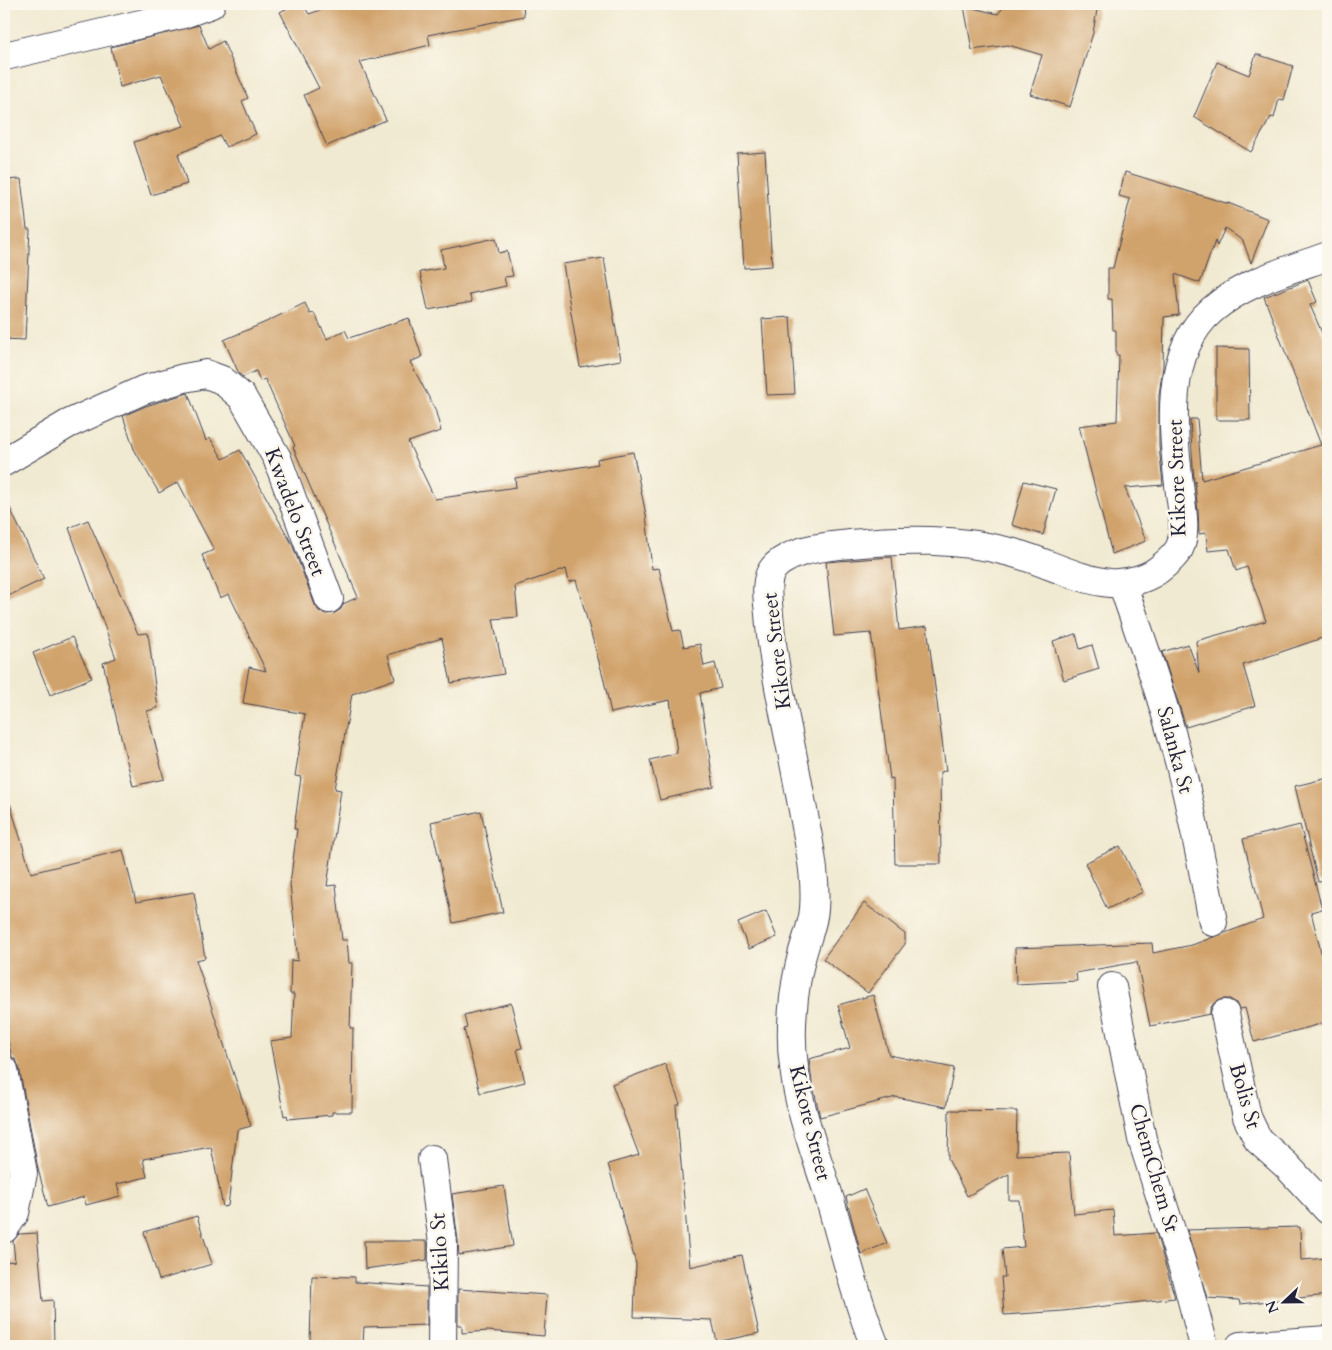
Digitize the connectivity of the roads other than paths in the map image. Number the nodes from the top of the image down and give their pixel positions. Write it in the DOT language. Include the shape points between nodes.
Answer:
graph roads {
  1 [pos="210,4"];
  2 [pos="5,56"];
  3 [pos="1328,256"];
  4 [pos="4,462"];
  5 [pos="1122,583"];
  6 [pos="329,599"];
  7 [pos="1213,922"];
  8 [pos="1112,987"];
  9 [pos="1224,1014"];
  10 [pos="4,1070"];
  11 [pos="432,1158"];
  12 [pos="1328,1210"];
  13 [pos="4,1229"];
  14 [pos="1328,1340"];
  15 [pos="442,1346"];
  16 [pos="874,1346"];
  17 [pos="1204,1346"];
  18 [pos="1240,1346"];
  1 -- 2 [label="street" via="183,14"];
  3 -- 5 [label="street, Kikore Street" via="1246,287 1212,309 1187,341 1180,360 1174,411 1183,531 1180,548 1161,569"];
  4 -- 6 [label="street, Kwadelo Street" via="68,424 143,390 206,374 222,380 242,396 277,458"];
  5 -- 7 [label="street, Salanka St" via="1149,659 1180,765"];
  5 -- 16 [label="street, Kikore Street" via="1104,582 1011,552 973,544 907,540 827,547 790,556 770,572 768,601 775,670 815,885 814,910 794,1002 793,1066 816,1157"];
  8 -- 17 [label="street, ChemChem St" via="1142,1139"];
  9 -- 12 [label="street, Bolis St" via="1247,1117 1258,1140"];
  10 -- 13 [label="street" via="23,1173 15,1213"];
  11 -- 15 [label="street, Kikilo St" via="443,1242"];
  14 -- 18 [label="street"];
}
